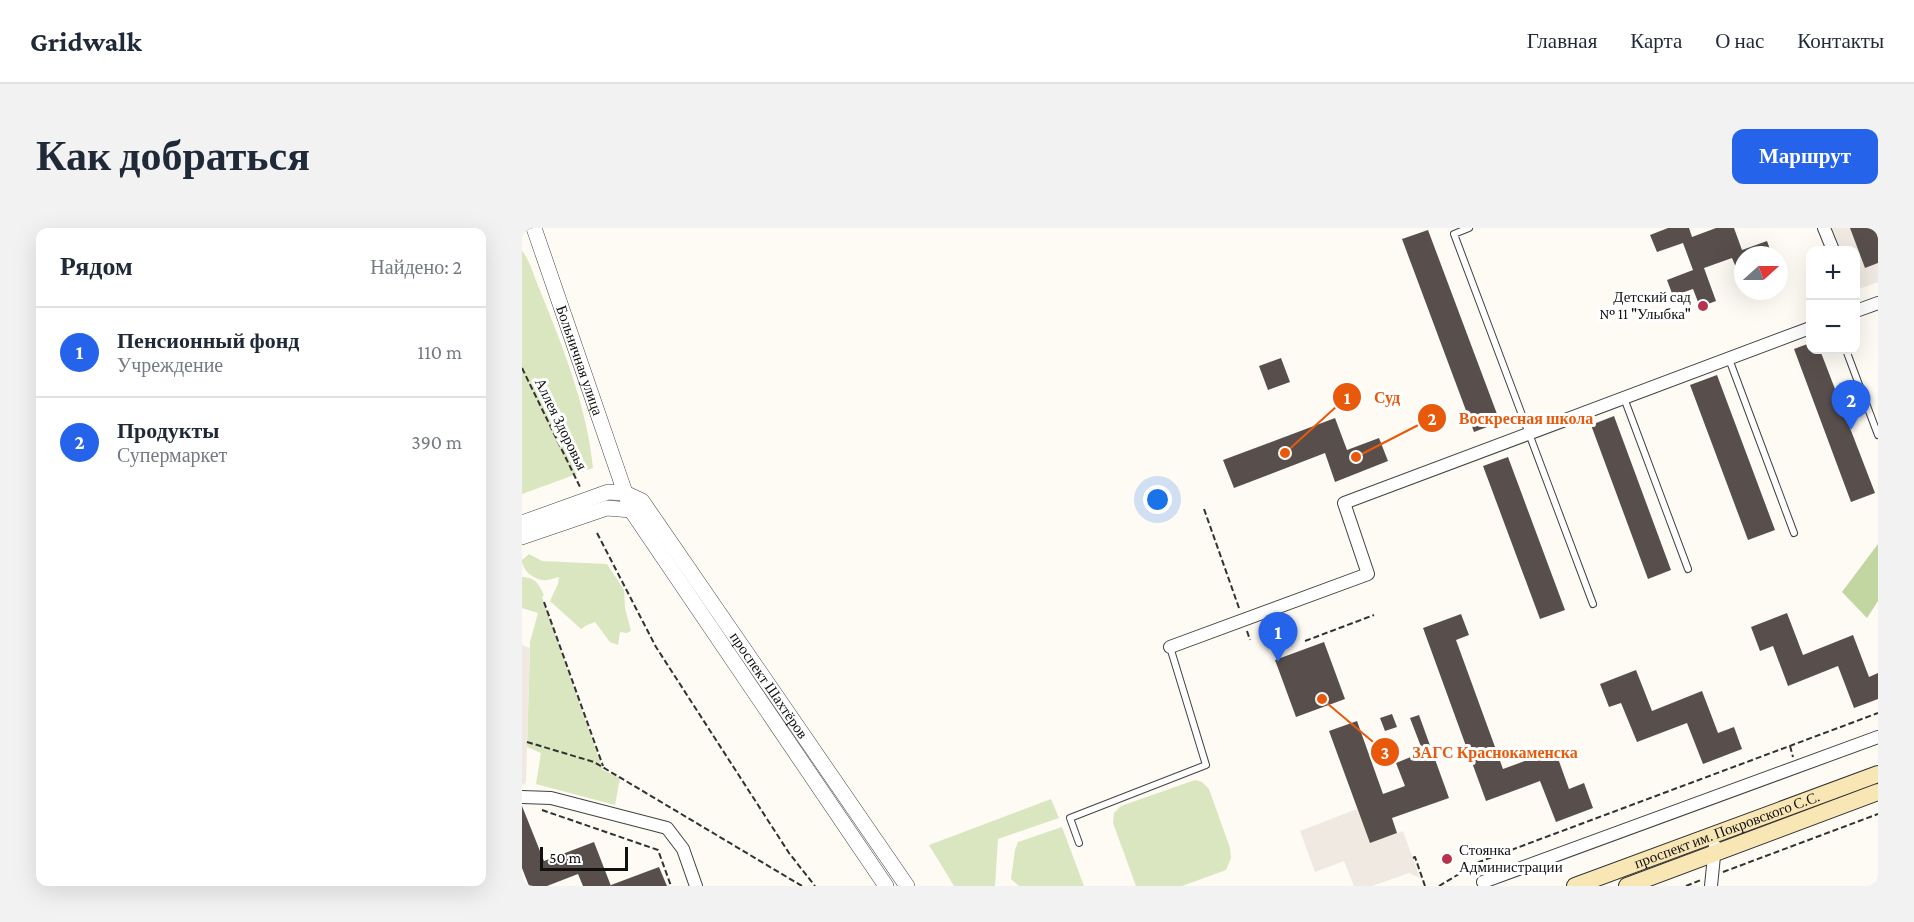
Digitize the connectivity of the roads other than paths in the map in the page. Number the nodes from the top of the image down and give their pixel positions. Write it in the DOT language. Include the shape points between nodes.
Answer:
graph roads {
  1 [pos="534,228"];
  2 [pos="1469,228"];
  3 [pos="1824,228"];
  4 [pos="1831,246"];
  5 [pos="1878,303"];
  6 [pos="1860,310"];
  7 [pos="1806,329"];
  8 [pos="1848,354"];
  9 [pos="1729,358"];
  10 [pos="1624,398"];
  11 [pos="1529,433"];
  12 [pos="1878,435"];
  13 [pos="625,493"];
  14 [pos="631,510"];
  15 [pos="522,523"];
  16 [pos="1794,533"];
  17 [pos="522,537"];
  18 [pos="1688,569"];
  19 [pos="1593,604"];
  20 [pos="1170,647"];
  21 [pos="1878,736"];
  22 [pos="1878,774"];
  23 [pos="1878,792"];
  24 [pos="522,797"];
  25 [pos="1717,834"];
  26 [pos="1079,843"];
  27 [pos="1713,855"];
  28 [pos="1711,881"];
  29 [pos="1483,882"];
  30 [pos="696,886"];
  31 [pos="886,886"];
  32 [pos="907,886"];
  33 [pos="1575,886"];
  34 [pos="1627,886"];
  1 -- 13 [label="street, Больничная улица"];
  2 -- 11 [label="lane" via="1454,234"];
  3 -- 4 [label="street"];
  5 -- 6 [label="street"];
  7 -- 9 [label="street"];
  8 -- 12 [label="lane"];
  9 -- 10 [label="street"];
  9 -- 16 [label="lane"];
  10 -- 11 [label="street"];
  10 -- 18 [label="lane"];
  11 -- 19 [label="lane"];
  11 -- 20 [label="street" via="1344,502 1368,574"];
  13 -- 14 [label="street, Больничная улица"];
  13 -- 15 [label="street" via="608,492"];
  13 -- 32 [label="street, проспект Шахтёров" via="642,501"];
  14 -- 17 [label="street" via="607,508"];
  14 -- 31 [label="street, проспект Шахтёров"];
  20 -- 26 [label="lane" via="1206,765 1070,818"];
  21 -- 29 [label="street"];
  22 -- 25 [label="main road, проспект им. Покровского С.С."];
  23 -- 27 [label="main road, проспект им. Покровского С.С."];
  24 -- 30 [label="street" via="551,798 667,828 683,849"];
  25 -- 27 [label="street"];
  25 -- 33 [label="main road, проспект им. Покровского С.С."];
  27 -- 28 [label="street"];
  27 -- 34 [label="main road, проспект им. Покровского С.С."];
}
